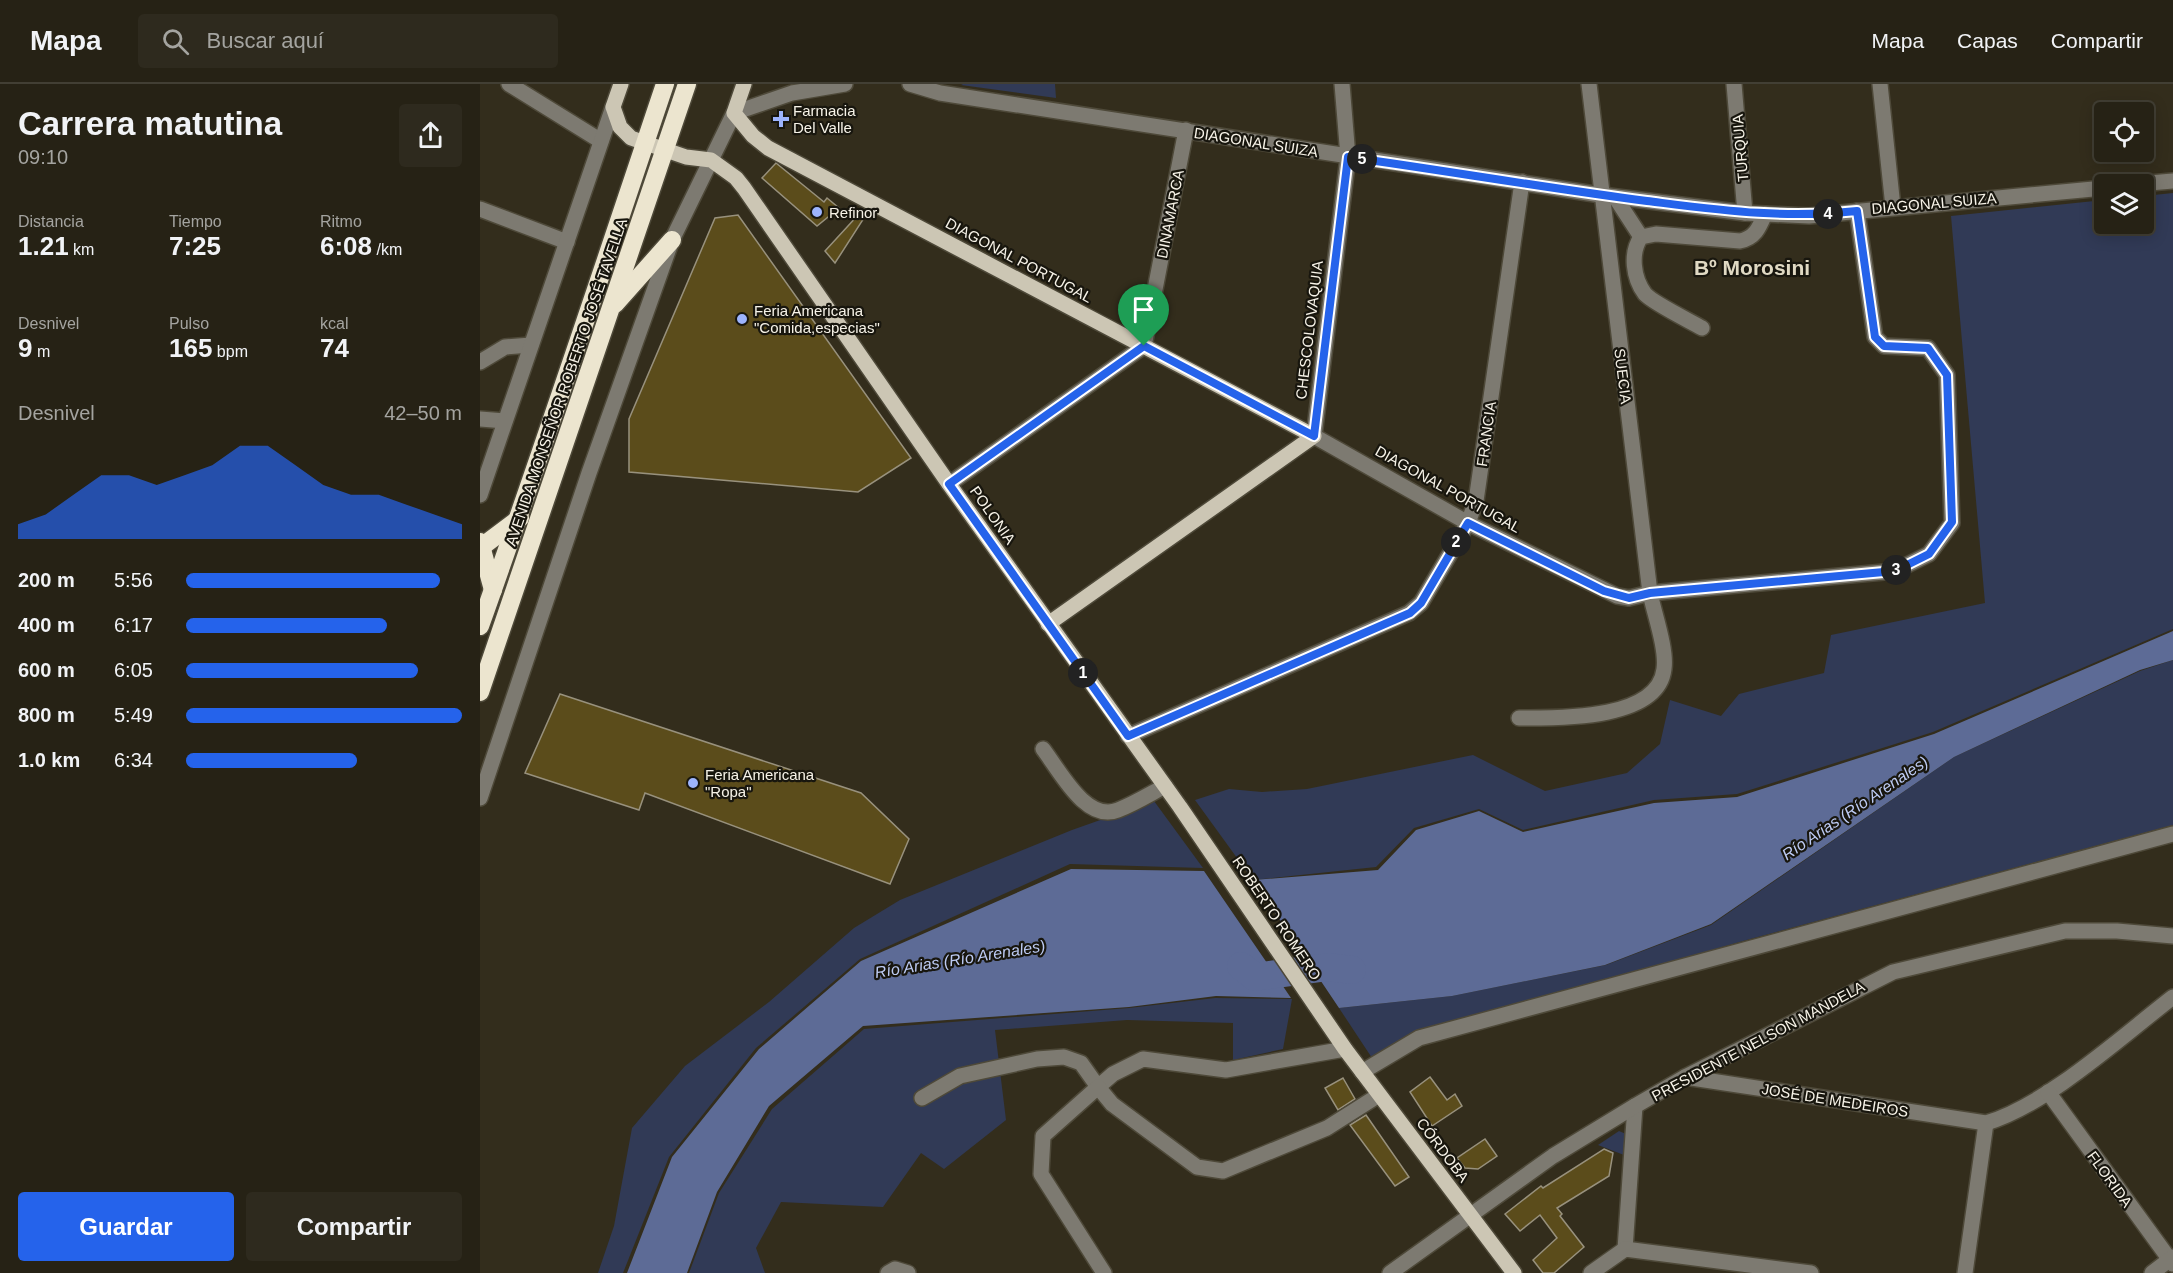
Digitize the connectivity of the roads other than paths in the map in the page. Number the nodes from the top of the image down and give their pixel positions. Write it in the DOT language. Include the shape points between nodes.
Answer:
graph roads {
  1 [pos="509,84"];
  2 [pos="621,84"];
  3 [pos="665,84"];
  4 [pos="687,84"];
  5 [pos="744,84"];
  6 [pos="845,84"];
  7 [pos="910,84"];
  8 [pos="1342,84"];
  9 [pos="1589,84"];
  10 [pos="1734,84"];
  11 [pos="1880,84"];
  12 [pos="613,107"];
  13 [pos="734,113"];
  14 [pos="1186,130"];
  15 [pos="601,141"];
  16 [pos="645,144"];
  17 [pos="664,150"];
  18 [pos="1348,157"];
  19 [pos="711,160"];
  20 [pos="2173,181"];
  21 [pos="1522,182"];
  22 [pos="2154,183"];
  23 [pos="2094,189"];
  24 [pos="1608,196"];
  25 [pos="1893,207"];
  26 [pos="480,209"];
  27 [pos="1857,211"];
  28 [pos="1745,213"];
  29 [pos="1766,214"];
  30 [pos="1641,237"];
  31 [pos="672,240"];
  32 [pos="567,242"];
  33 [pos="608,312"];
  34 [pos="1702,328"];
  35 [pos="531,345"];
  36 [pos="1144,346"];
  37 [pos="480,362"];
  38 [pos="480,418"];
  39 [pos="505,421"];
  40 [pos="1314,436"];
  41 [pos="949,484"];
  42 [pos="480,495"];
  43 [pos="520,518"];
  44 [pos="1468,523"];
  45 [pos="480,546"];
  46 [pos="493,590"];
  47 [pos="1650,593"];
  48 [pos="1048,624"];
  49 [pos="480,626"];
  50 [pos="480,692"];
  51 [pos="1519,718"];
  52 [pos="1128,736"];
  53 [pos="1043,749"];
  54 [pos="1165,786"];
  55 [pos="480,798"];
  56 [pos="1180,807"];
  57 [pos="2173,834"];
  58 [pos="2173,936"];
  59 [pos="2173,997"];
  60 [pos="1345,1049"];
  61 [pos="1362,1072"];
  62 [pos="1684,1077"];
  63 [pos="1098,1087"];
  64 [pos="2048,1092"];
  65 [pos="1379,1095"];
  66 [pos="922,1098"];
  67 [pos="1635,1106"];
  68 [pos="1986,1123"];
  69 [pos="1469,1214"];
  70 [pos="1625,1249"];
  71 [pos="2172,1260"];
  72 [pos="888,1273"];
  73 [pos="908,1273"];
  74 [pos="1104,1273"];
  75 [pos="1390,1273"];
  76 [pos="1514,1273"];
  77 [pos="1591,1273"];
  78 [pos="1811,1273"];
  79 [pos="1965,1273"];
  80 [pos="2152,1273"];
  1 -- 15 [label="street"];
  2 -- 12 [label="main road"];
  3 -- 16 [label="highway, AVENIDA MONSEÑOR ROBERTO JOSÉ TAVELLA"];
  4 -- 17 [label="highway, AVENIDA MONSEÑOR ROBERTO JOSÉ TAVELLA"];
  5 -- 13 [label="main road"];
  6 -- 13 [label="street" via="792,93"];
  7 -- 14 [label="street, DIAGONAL SUIZA" via="939,93"];
  8 -- 18 [label="street, CHESCOLOVAQUIA"];
  9 -- 24 [label="street, SUECIA"];
  10 -- 28 [label="street, TURQUIA"];
  11 -- 25 [label="street"];
  12 -- 15 [label="street"];
  12 -- 16 [label="main road" via="620,127"];
  13 -- 19 [label="street"];
  13 -- 36 [label="main road, DIAGONAL PORTUGAL" via="768,148"];
  14 -- 18 [label="street, DIAGONAL SUIZA"];
  14 -- 36 [label="street, DINAMARCA"];
  15 -- 32 [label="street"];
  16 -- 17 [label="main road"];
  16 -- 43 [label="highway, AVENIDA MONSEÑOR ROBERTO JOSÉ TAVELLA"];
  17 -- 19 [label="main road"];
  17 -- 33 [label="highway, AVENIDA MONSEÑOR ROBERTO JOSÉ TAVELLA"];
  18 -- 21 [label="street, DIAGONAL SUIZA"];
  18 -- 40 [label="street, CHESCOLOVAQUIA"];
  19 -- 31 [label="street"];
  19 -- 41 [label="main road, POLONIA" via="744,188"];
  20 -- 22 [label="street"];
  21 -- 24 [label="street, DIAGONAL SUIZA"];
  21 -- 44 [label="street, FRANCIA" via="1476,501"];
  23 -- 25 [label="street, DIAGONAL SUIZA"];
  24 -- 28 [label="street, DIAGONAL SUIZA"];
  24 -- 30 [label="street"];
  24 -- 47 [label="street, SUECIA"];
  25 -- 27 [label="street, DIAGONAL SUIZA"];
  26 -- 32 [label="street"];
  27 -- 29 [label="street, DIAGONAL SUIZA" via="1809,216"];
  27 -- 47 [label="street, DIAGONAL PORTUGAL" via="1875,337 1884,346 1928,348 1947,375 1952,522 1929,554 1895,571"];
  28 -- 29 [label="street, DIAGONAL SUIZA"];
  29 -- 30 [label="street" via="1757,232 1740,241 1656,234"];
  30 -- 34 [label="street" via="1633,255 1646,295"];
  31 -- 33 [label="highway"];
  31 -- 55 [label="street"];
  32 -- 35 [label="street"];
  33 -- 50 [label="highway, AVENIDA MONSEÑOR ROBERTO JOSÉ TAVELLA"];
  35 -- 37 [label="street" via="505,347"];
  35 -- 39 [label="street"];
  36 -- 40 [label="main road, DIAGONAL PORTUGAL"];
  36 -- 41 [label="street"];
  38 -- 39 [label="street"];
  39 -- 42 [label="street"];
  40 -- 44 [label="street, DIAGONAL PORTUGAL"];
  40 -- 48 [label="main road"];
  41 -- 48 [label="main road, POLONIA"];
  43 -- 45 [label="highway"];
  43 -- 46 [label="highway, AVENIDA MONSEÑOR ROBERTO JOSÉ TAVELLA"];
  44 -- 47 [label="street, DIAGONAL PORTUGAL" via="1604,591 1629,598"];
  44 -- 52 [label="street, FRANCIA" via="1421,603 1410,613"];
  45 -- 46 [label="highway"];
  46 -- 49 [label="highway, AVENIDA MONSEÑOR ROBERTO JOSÉ TAVELLA"];
  47 -- 51 [label="street, SUECIA" via="1665,666 1662,681 1653,691 1610,712 1565,718"];
  48 -- 52 [label="main road, POLONIA"];
  52 -- 54 [label="main road, POLONIA"];
  53 -- 54 [label="street" via="1091,809 1117,811"];
  54 -- 56 [label="main road, POLONIA"];
  56 -- 60 [label="main road, ROBERTO ROMERO"];
  57 -- 61 [label="street" via="1419,1038"];
  58 -- 62 [label="street, PRESIDENTE NELSON MANDELA" via="2065,932 1893,972"];
  59 -- 64 [label="street"];
  60 -- 61 [label="main road, CÓRDOBA"];
  60 -- 63 [label="street" via="1226,1070 1143,1059 1113,1074"];
  61 -- 65 [label="main road, CÓRDOBA"];
  62 -- 67 [label="street, PRESIDENTE NELSON MANDELA"];
  62 -- 68 [label="street, JOSÉ DE MEDEIROS"];
  63 -- 65 [label="street" via="1112,1104 1197,1167 1223,1171 1327,1128"];
  63 -- 66 [label="street" via="1081,1063 1064,1057 1036,1059 960,1076"];
  63 -- 74 [label="street" via="1043,1136 1041,1174"];
  64 -- 68 [label="street" via="2009,1116"];
  64 -- 71 [label="street, FLORIDA"];
  65 -- 69 [label="main road, CÓRDOBA"];
  67 -- 69 [label="street, PRESIDENTE NELSON MANDELA"];
  67 -- 70 [label="street"];
  68 -- 79 [label="street"];
  69 -- 75 [label="street, PRESIDENTE NELSON MANDELA"];
  69 -- 76 [label="main road, CÓRDOBA"];
  70 -- 77 [label="street"];
  70 -- 78 [label="street"];
  71 -- 80 [label="street"];
  72 -- 73 [label="street" via="895,1269"];
}
